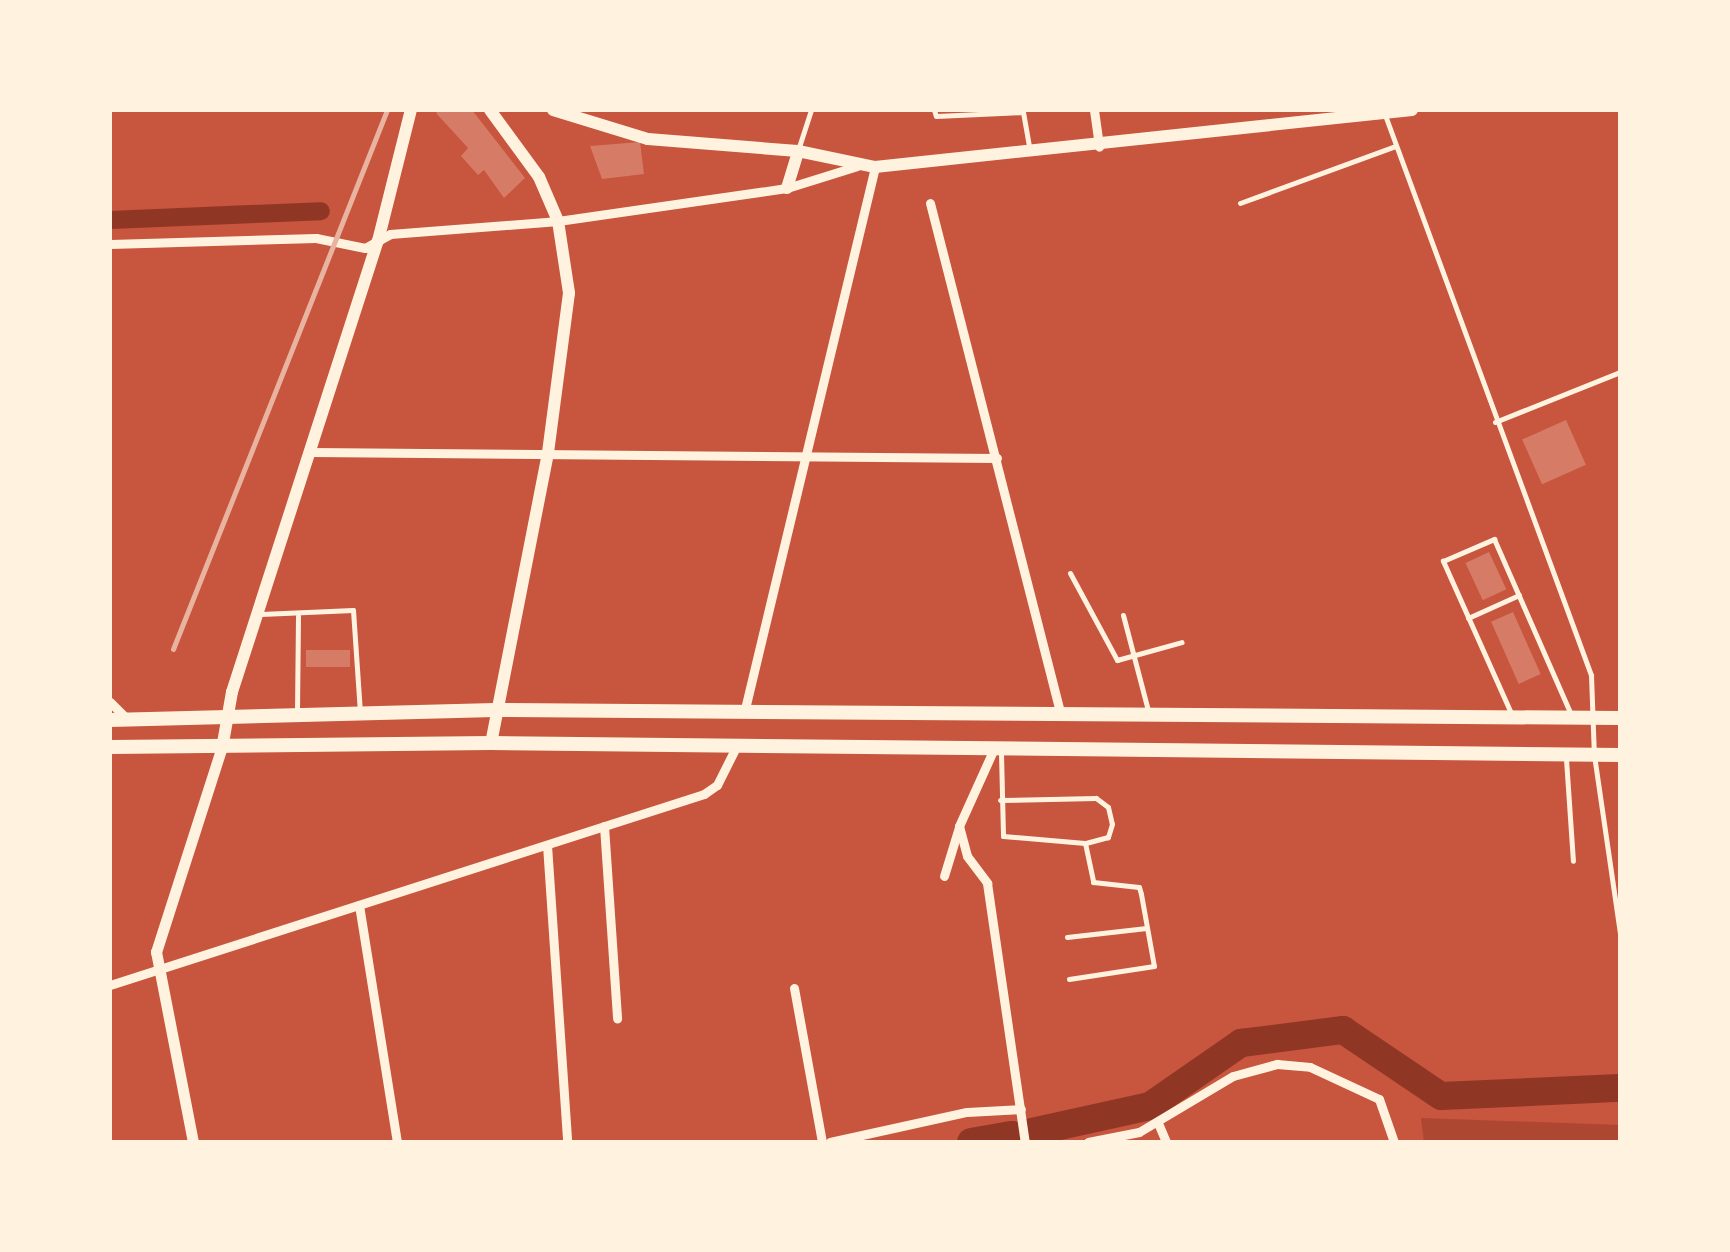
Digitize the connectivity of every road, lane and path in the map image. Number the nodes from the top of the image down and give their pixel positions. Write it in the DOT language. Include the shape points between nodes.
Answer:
graph roads {
  1 [pos="412,110"];
  2 [pos="490,110"];
  3 [pos="553,110"];
  4 [pos="811,110"];
  5 [pos="934,110"];
  6 [pos="1094,110"];
  7 [pos="1412,110"];
  8 [pos="1384,114"];
  9 [pos="1396,146"];
  10 [pos="1099,147"];
  11 [pos="798,151"];
  12 [pos="1031,153"];
  13 [pos="857,166"];
  14 [pos="874,167"];
  15 [pos="786,188"];
  16 [pos="930,203"];
  17 [pos="1240,203"];
  18 [pos="558,220"];
  19 [pos="378,241"];
  20 [pos="110,244"];
  21 [pos="1620,372"];
  22 [pos="1495,422"];
  23 [pos="312,452"];
  24 [pos="548,453"];
  25 [pos="803,457"];
  26 [pos="997,458"];
  27 [pos="1070,574"];
  28 [pos="1519,596"];
  29 [pos="258,614"];
  30 [pos="1124,615"];
  31 [pos="298,616"];
  32 [pos="1468,618"];
  33 [pos="1182,642"];
  34 [pos="1138,654"];
  35 [pos="110,702"];
  36 [pos="495,710"];
  37 [pos="297,712"];
  38 [pos="360,712"];
  39 [pos="1060,712"];
  40 [pos="227,713"];
  41 [pos="744,713"];
  42 [pos="1148,713"];
  43 [pos="1513,716"];
  44 [pos="1572,717"];
  45 [pos="126,718"];
  46 [pos="1596,718"];
  47 [pos="1620,718"];
  48 [pos="110,720"];
  49 [pos="223,743"];
  50 [pos="491,743"];
  51 [pos="110,747"];
  52 [pos="736,747"];
  53 [pos="997,753"];
  54 [pos="1566,755"];
  55 [pos="1594,755"];
  56 [pos="1620,755"];
  57 [pos="1000,800"];
  58 [pos="604,826"];
  59 [pos="959,826"];
  60 [pos="1085,843"];
  61 [pos="546,844"];
  62 [pos="1574,860"];
  63 [pos="944,876"];
  64 [pos="359,905"];
  65 [pos="1146,928"];
  66 [pos="1620,933"];
  67 [pos="1066,937"];
  68 [pos="157,970"];
  69 [pos="1069,979"];
  70 [pos="110,985"];
  71 [pos="794,988"];
  72 [pos="618,1020"];
  73 [pos="1022,1109"];
  74 [pos="1158,1123"];
  75 [pos="1139,1132"];
  76 [pos="194,1142"];
  77 [pos="397,1142"];
  78 [pos="567,1142"];
  79 [pos="822,1142"];
  80 [pos="830,1142"];
  81 [pos="1025,1142"];
  82 [pos="1088,1142"];
  83 [pos="1147,1142"];
  84 [pos="1166,1142"];
  85 [pos="1394,1142"];
  1 -- 19 [label="main road"];
  2 -- 18 [label="main road" via="539,177"];
  3 -- 11 [label="main road" via="648,138"];
  4 -- 11 [label="lane"];
  5 -- 12 [label="lane" via="936,116 1023,112"];
  6 -- 10 [label="street"];
  7 -- 8 [label="main road"];
  8 -- 9 [label="lane"];
  8 -- 10 [label="main road"];
  9 -- 17 [label="lane"];
  9 -- 22 [label="lane"];
  10 -- 12 [label="main road"];
  11 -- 13 [label="main road"];
  11 -- 15 [label="main road"];
  12 -- 14 [label="main road"];
  13 -- 14 [label="main road"];
  13 -- 15 [label="street"];
  14 -- 25 [label="street"];
  15 -- 18 [label="street"];
  16 -- 26 [label="street"];
  18 -- 19 [label="street" via="390,234"];
  18 -- 24 [label="main road" via="569,293"];
  19 -- 20 [label="street" via="366,248 316,238"];
  19 -- 23 [label="main road"];
  21 -- 22 [label="lane"];
  22 -- 46 [label="lane" via="1591,676"];
  23 -- 24 [label="street"];
  23 -- 29 [label="main road"];
  24 -- 25 [label="street"];
  24 -- 36 [label="main road"];
  25 -- 26 [label="street"];
  25 -- 41 [label="street"];
  26 -- 39 [label="street"];
  27 -- 34 [label="lane" via="1112,656"];
  28 -- 32 [label="lane"];
  28 -- 32 [label="lane" via="1494,539 1442,561"];
  28 -- 44 [label="lane"];
  29 -- 31 [label="lane"];
  29 -- 40 [label="main road"];
  30 -- 34 [label="lane"];
  31 -- 37 [label="lane"];
  31 -- 38 [label="lane" via="352,610"];
  32 -- 43 [label="lane"];
  33 -- 34 [label="lane"];
  34 -- 42 [label="lane"];
  35 -- 45 [label="street"];
  36 -- 38 [label="main road"];
  36 -- 41 [label="main road"];
  36 -- 50 [label="main road"];
  37 -- 38 [label="main road"];
  37 -- 40 [label="main road"];
  39 -- 41 [label="main road"];
  39 -- 42 [label="main road"];
  40 -- 45 [label="main road"];
  40 -- 49 [label="main road"];
  42 -- 43 [label="main road"];
  43 -- 44 [label="main road"];
  44 -- 46 [label="main road"];
  45 -- 48 [label="main road"];
  46 -- 47 [label="main road"];
  46 -- 55 [label="lane"];
  49 -- 50 [label="main road"];
  49 -- 51 [label="main road"];
  49 -- 68 [label="street" via="156,952"];
  50 -- 52 [label="main road"];
  52 -- 53 [label="main road"];
  52 -- 58 [label="street" via="711,790"];
  53 -- 54 [label="main road"];
  53 -- 57 [label="lane"];
  53 -- 59 [label="street"];
  54 -- 55 [label="main road"];
  54 -- 62 [label="lane"];
  55 -- 56 [label="main road"];
  55 -- 66 [label="lane"];
  57 -- 60 [label="lane" via="1003,836"];
  57 -- 60 [label="lane" via="1096,798 1108,807 1112,824 1108,837"];
  58 -- 61 [label="street"];
  58 -- 72 [label="street"];
  59 -- 63 [label="street"];
  59 -- 73 [label="street" via="967,856 987,883"];
  60 -- 65 [label="lane" via="1092,882 1139,887"];
  61 -- 64 [label="street"];
  61 -- 78 [label="street"];
  64 -- 68 [label="street"];
  64 -- 77 [label="street"];
  65 -- 67 [label="lane"];
  65 -- 69 [label="lane" via="1154,966"];
  68 -- 70 [label="street"];
  68 -- 76 [label="street"];
  71 -- 79 [label="street"];
  73 -- 80 [label="street" via="967,1112"];
  73 -- 81 [label="street"];
  74 -- 75 [label="street"];
  74 -- 84 [label="street"];
  74 -- 85 [label="street" via="1233,1076 1277,1064 1310,1067 1379,1099"];
  75 -- 82 [label="street"];
  75 -- 83 [label="street"];
}
